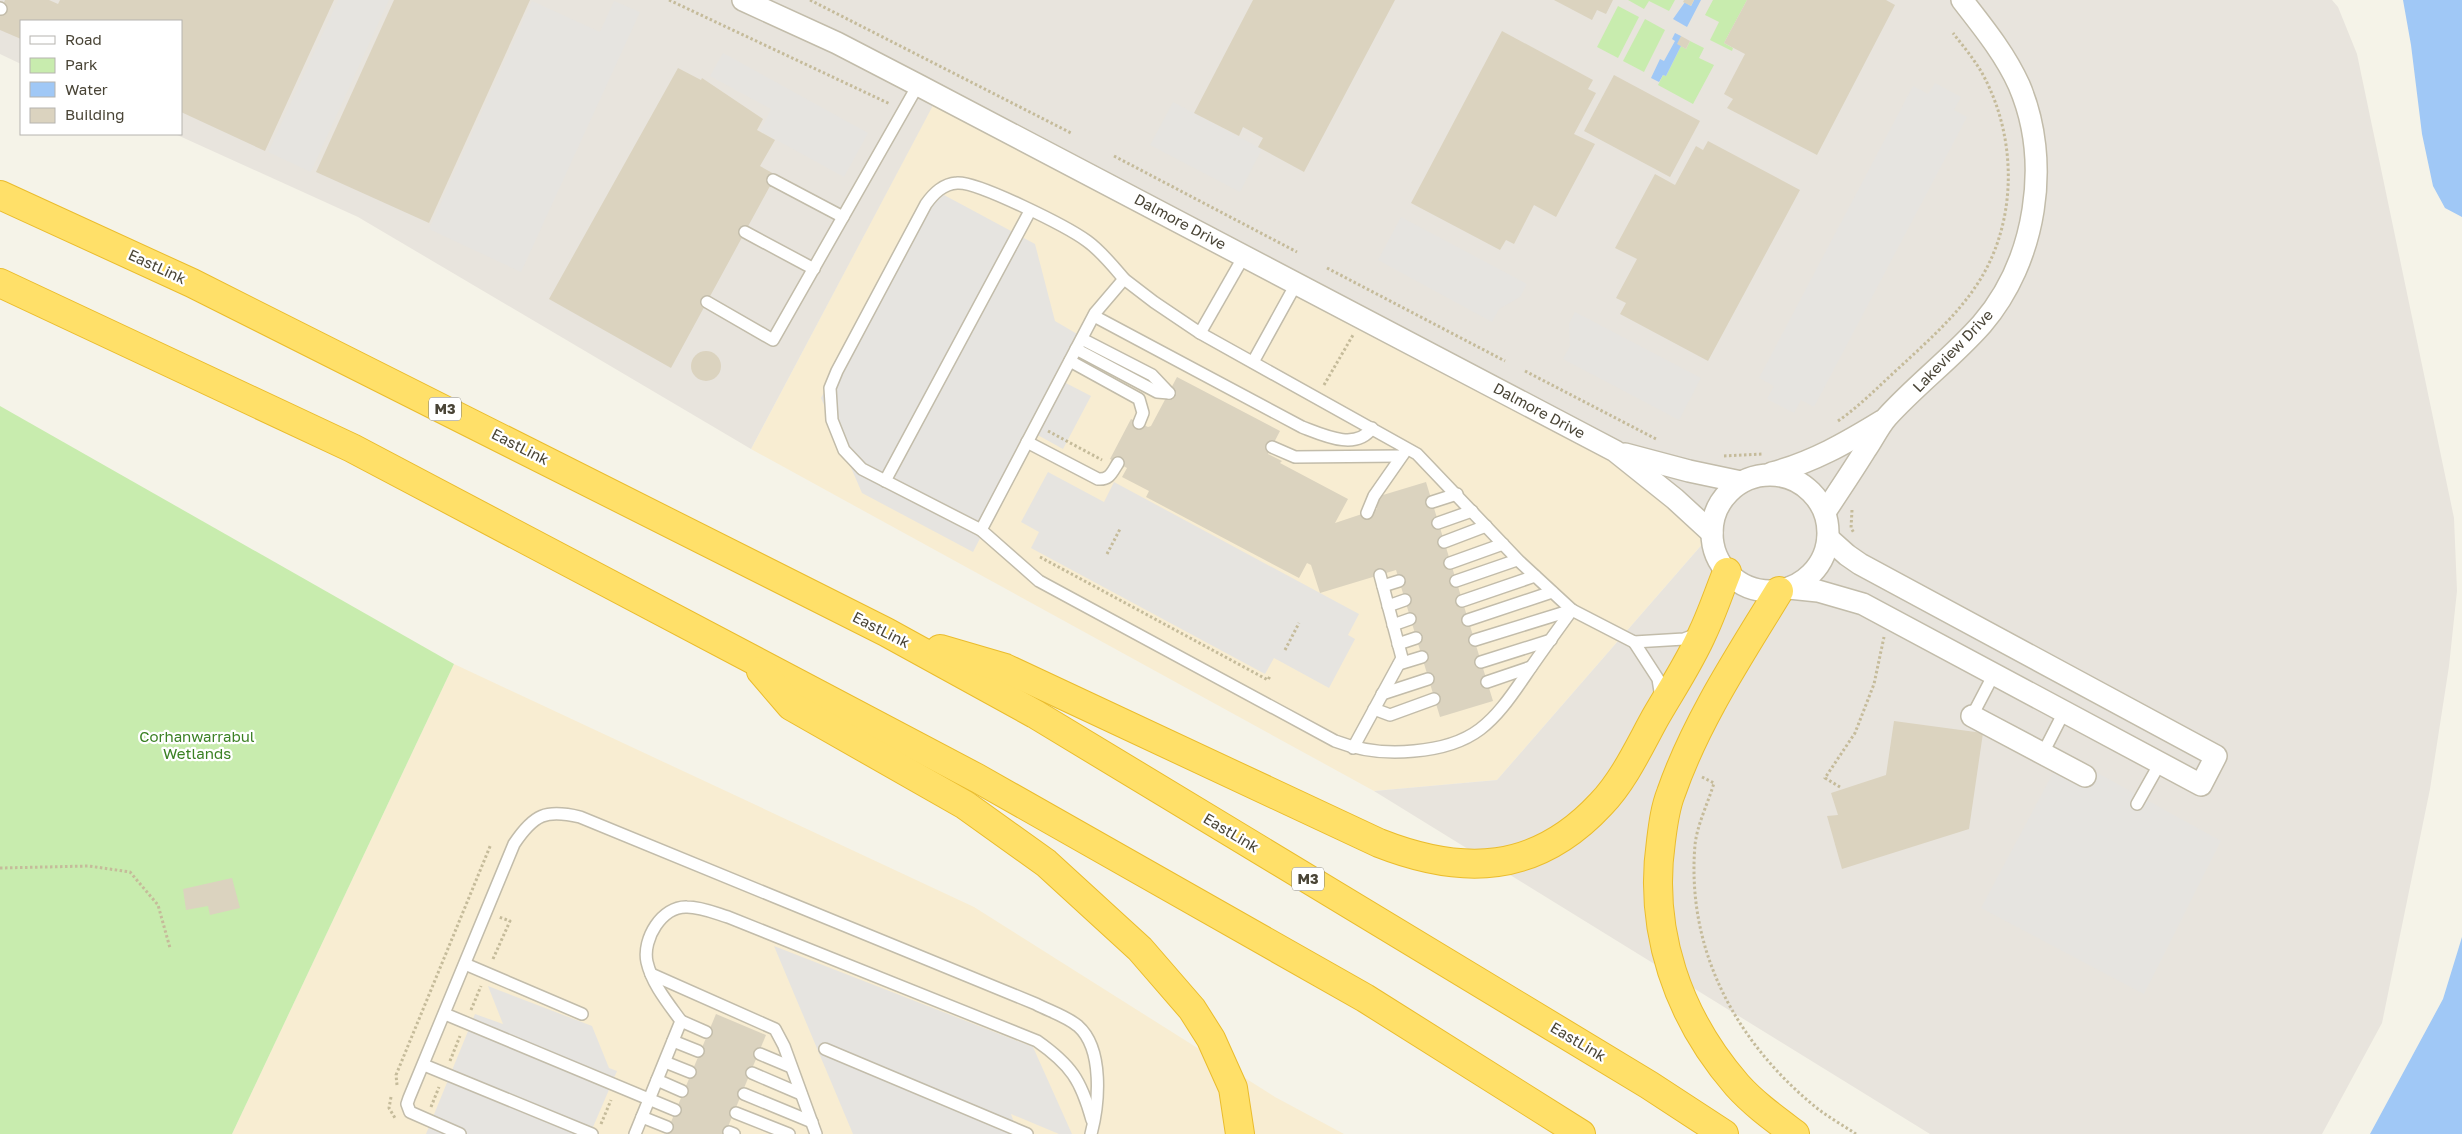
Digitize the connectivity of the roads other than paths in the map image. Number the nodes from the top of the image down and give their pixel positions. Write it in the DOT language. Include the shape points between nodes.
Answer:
graph roads {
  1 [pos="743,0"];
  2 [pos="1962,0"];
  3 [pos="918,85"];
  4 [pos="774,180"];
  5 [pos="0,195"];
  6 [pos="1030,212"];
  7 [pos="843,217"];
  8 [pos="745,232"];
  9 [pos="1244,256"];
  10 [pos="814,269"];
  11 [pos="1124,279"];
  12 [pos="0,283"];
  13 [pos="1296,284"];
  14 [pos="707,302"];
  15 [pos="1094,316"];
  16 [pos="1200,332"];
  17 [pos="1079,344"];
  18 [pos="1070,361"];
  19 [pos="1253,362"];
  20 [pos="1169,393"];
  21 [pos="1886,418"];
  22 [pos="1140,423"];
  23 [pos="1372,428"];
  24 [pos="1027,442"];
  25 [pos="1272,448"];
  26 [pos="1615,451"];
  27 [pos="1405,452"];
  28 [pos="1118,463"];
  29 [pos="1763,475"];
  30 [pos="885,481"];
  31 [pos="1742,482"];
  32 [pos="1456,494"];
  33 [pos="1432,502"];
  34 [pos="1472,511"];
  35 [pos="1825,512"];
  36 [pos="1367,513"];
  37 [pos="1438,523"];
  38 [pos="1486,526"];
  39 [pos="981,530"];
  40 [pos="1712,533"];
  41 [pos="1828,538"];
  42 [pos="1444,542"];
  43 [pos="1502,544"];
  44 [pos="1517,560"];
  45 [pos="1450,563"];
  46 [pos="1727,572"];
  47 [pos="1535,576"];
  48 [pos="1399,581"];
  49 [pos="1456,582"];
  50 [pos="1784,590"];
  51 [pos="1552,592"];
  52 [pos="1405,600"];
  53 [pos="1462,601"];
  54 [pos="1388,606"];
  55 [pos="1572,610"];
  56 [pos="1410,619"];
  57 [pos="1468,620"];
  58 [pos="1393,625"];
  59 [pos="886,632"];
  60 [pos="1703,632"];
  61 [pos="1416,638"];
  62 [pos="1475,640"];
  63 [pos="1551,640"];
  64 [pos="1634,642"];
  65 [pos="1398,644"];
  66 [pos="746,655"];
  67 [pos="1422,657"];
  68 [pos="1481,662"];
  69 [pos="1399,664"];
  70 [pos="1531,667"];
  71 [pos="1994,674"];
  72 [pos="1428,679"];
  73 [pos="1487,682"];
  74 [pos="2080,683"];
  75 [pos="1382,694"];
  76 [pos="1434,699"];
  77 [pos="1663,704"];
  78 [pos="1374,709"];
  79 [pos="2064,712"];
  80 [pos="1972,716"];
  81 [pos="1353,748"];
  82 [pos="2043,753"];
  83 [pos="2160,763"];
  84 [pos="2085,776"];
  85 [pos="2137,804"];
  86 [pos="465,964"];
  87 [pos="651,974"];
  88 [pos="445,1014"];
  89 [pos="582,1014"];
  90 [pos="681,1021"];
  91 [pos="706,1032"];
  92 [pos="673,1041"];
  93 [pos="825,1049"];
  94 [pos="698,1051"];
  95 [pos="760,1054"];
  96 [pos="664,1062"];
  97 [pos="424,1065"];
  98 [pos="791,1067"];
  99 [pos="690,1072"];
  100 [pos="752,1074"];
  101 [pos="657,1080"];
  102 [pos="682,1091"];
  103 [pos="744,1094"];
  104 [pos="801,1094"];
  105 [pos="649,1100"];
  106 [pos="675,1110"];
  107 [pos="736,1112"];
  108 [pos="642,1117"];
  109 [pos="812,1122"];
  110 [pos="667,1127"];
  111 [pos="1092,1129"];
  112 [pos="596,1130"];
  113 [pos="460,1134"];
  114 [pos="635,1134"];
  115 [pos="789,1134"];
  116 [pos="816,1134"];
  117 [pos="1027,1134"];
  118 [pos="1240,1134"];
  119 [pos="1581,1134"];
  120 [pos="1724,1134"];
  121 [pos="1794,1134"];
  1 -- 3 [label="street, Dalmore Drive"];
  2 -- 21 [label="street, Lakeview Drive" via="2011,68 2027,109 2036,165 2031,221 2018,265 1991,311 1967,340"];
  3 -- 7 [label="lane"];
  3 -- 9 [label="street, Dalmore Drive"];
  4 -- 7 [label="lane"];
  5 -- 59 [label="highway, EastLink / M3" via="200,287"];
  6 -- 11 [label="lane" via="1086,241"];
  6 -- 30 [label="lane"];
  6 -- 30 [label="lane" via="964,183 940,188 926,204 830,388 832,420 844,450 862,469"];
  7 -- 10 [label="lane"];
  8 -- 10 [label="lane"];
  9 -- 13 [label="street, Dalmore Drive"];
  9 -- 16 [label="lane"];
  10 -- 14 [label="lane" via="773,340"];
  11 -- 15 [label="lane"];
  11 -- 16 [label="lane"];
  12 -- 66 [label="highway" via="352,448"];
  13 -- 19 [label="lane"];
  13 -- 26 [label="street, Dalmore Drive"];
  15 -- 17 [label="lane"];
  15 -- 23 [label="lane" via="1302,427 1327,437 1343,439 1362,437"];
  16 -- 19 [label="lane"];
  17 -- 18 [label="lane"];
  17 -- 20 [label="lane" via="1152,376"];
  18 -- 22 [label="lane" via="1139,399 1143,413"];
  18 -- 24 [label="lane"];
  19 -- 23 [label="lane"];
  21 -- 29 [label="street, Lakeview Drive" via="1828,453 1799,466"];
  21 -- 35 [label="street, Lakeview Drive"];
  23 -- 27 [label="lane"];
  24 -- 28 [label="lane" via="1098,479 1112,474"];
  24 -- 39 [label="lane"];
  25 -- 27 [label="lane" via="1295,457"];
  26 -- 31 [label="street, Dalmore Drive"];
  26 -- 40 [label="street, Dalmore Drive" via="1675,498"];
  27 -- 32 [label="lane" via="1426,461"];
  27 -- 36 [label="lane" via="1374,496"];
  29 -- 31 [label="street"];
  29 -- 35 [label="street" via="1793,479 1807,487"];
  30 -- 39 [label="lane"];
  31 -- 40 [label="street" via="1720,504"];
  32 -- 33 [label="lane"];
  32 -- 34 [label="lane"];
  34 -- 37 [label="lane"];
  34 -- 38 [label="lane"];
  35 -- 41 [label="street"];
  38 -- 42 [label="lane"];
  38 -- 43 [label="lane"];
  39 -- 81 [label="lane" via="1038,581"];
  40 -- 46 [label="street" via="1713,547"];
  41 -- 50 [label="street" via="1825,554 1816,569 1804,581"];
  41 -- 74 [label="street" via="1860,564"];
  43 -- 44 [label="lane"];
  43 -- 45 [label="lane"];
  44 -- 47 [label="lane"];
  44 -- 49 [label="lane"];
  46 -- 50 [label="street" via="1751,588"];
  46 -- 60 [label="highway"];
  47 -- 51 [label="lane"];
  47 -- 53 [label="lane"];
  48 -- 54 [label="lane" via="1381,581"];
  50 -- 71 [label="street" via="1818,591 1863,604"];
  50 -- 121 [label="highway" via="1697,732 1670,795 1658,858 1658,914 1668,961 1681,999 1710,1050 1749,1097"];
  51 -- 55 [label="lane"];
  51 -- 57 [label="lane"];
  52 -- 54 [label="lane"];
  54 -- 58 [label="lane"];
  55 -- 62 [label="lane"];
  55 -- 63 [label="lane"];
  55 -- 64 [label="lane"];
  56 -- 58 [label="lane"];
  58 -- 65 [label="lane"];
  59 -- 77 [label="highway" via="1005,668 1379,843 1424,859 1463,864 1510,861 1569,832 1602,804"];
  59 -- 120 [label="highway, EastLink / M3" via="1044,719"];
  60 -- 64 [label="lane" via="1684,639"];
  60 -- 77 [label="highway"];
  61 -- 65 [label="lane"];
  63 -- 68 [label="lane"];
  63 -- 70 [label="lane"];
  64 -- 77 [label="lane" via="1658,679"];
  65 -- 69 [label="lane" via="1402,658"];
  66 -- 118 [label="highway" via="791,706 965,805 1046,862 1140,948 1192,1009 1211,1039 1233,1088"];
  66 -- 119 [label="highway" via="977,778 1366,998"];
  67 -- 69 [label="lane"];
  69 -- 75 [label="lane"];
  70 -- 73 [label="lane"];
  70 -- 81 [label="lane" via="1499,713 1463,741 1405,752"];
  71 -- 79 [label="street"];
  71 -- 80 [label="lane"];
  72 -- 75 [label="lane"];
  74 -- 79 [label="street"];
  74 -- 83 [label="street" via="2216,756 2201,785"];
  75 -- 78 [label="lane"];
  76 -- 78 [label="lane" via="1390,715"];
  78 -- 81 [label="lane"];
  79 -- 82 [label="lane"];
  79 -- 83 [label="street"];
  80 -- 82 [label="street"];
  82 -- 84 [label="street"];
  83 -- 85 [label="lane"];
  86 -- 88 [label="lane"];
  86 -- 89 [label="lane"];
  86 -- 111 [label="lane" via="514,844 523,830 542,816 558,812 580,817 1036,1004 1078,1026 1093,1052 1097,1074 1098,1096"];
  87 -- 90 [label="lane"];
  87 -- 98 [label="lane" via="775,1029"];
  87 -- 111 [label="lane" via="646,961 649,936 659,920 671,911 686,906 728,917 1037,1041 1062,1058 1081,1084"];
  88 -- 97 [label="lane"];
  88 -- 105 [label="lane"];
  90 -- 91 [label="lane"];
  90 -- 92 [label="lane"];
  92 -- 94 [label="lane"];
  92 -- 96 [label="lane"];
  93 -- 117 [label="lane"];
  95 -- 98 [label="lane"];
  96 -- 99 [label="lane"];
  96 -- 101 [label="lane"];
  97 -- 112 [label="lane"];
  97 -- 113 [label="lane" via="408,1104 410,1112"];
  98 -- 104 [label="lane"];
  100 -- 104 [label="lane"];
  101 -- 102 [label="lane"];
  101 -- 105 [label="lane"];
  103 -- 109 [label="lane"];
  104 -- 109 [label="lane"];
  105 -- 106 [label="lane"];
  105 -- 108 [label="lane"];
  107 -- 115 [label="lane"];
  108 -- 110 [label="lane"];
  108 -- 114 [label="lane"];
  109 -- 116 [label="lane"];
}
